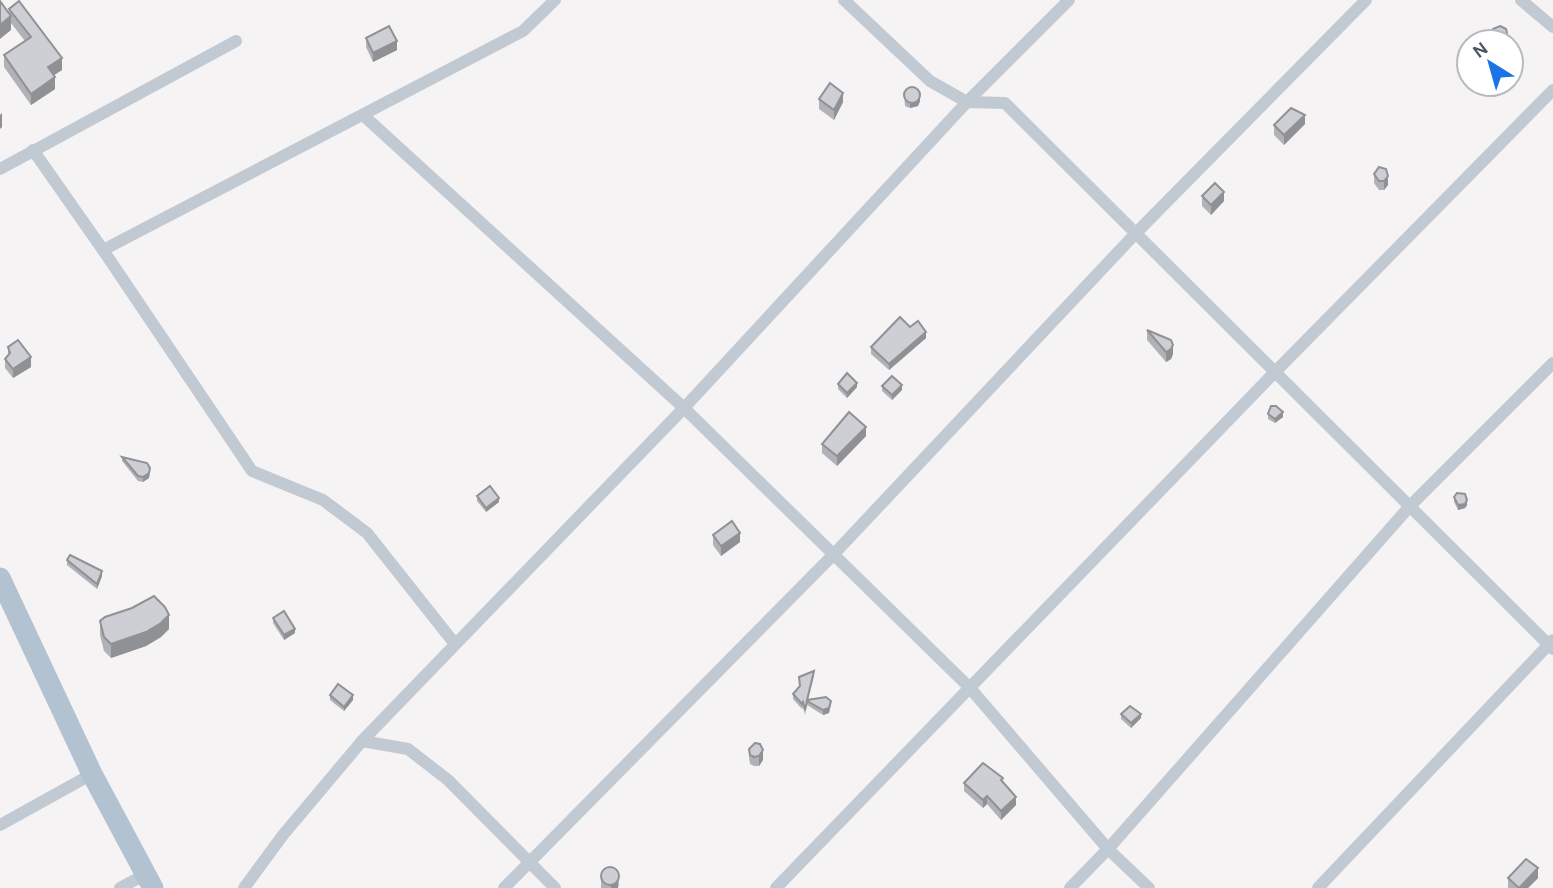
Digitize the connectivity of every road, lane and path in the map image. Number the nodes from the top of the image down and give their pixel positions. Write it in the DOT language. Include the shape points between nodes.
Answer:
graph roads {
  1 [pos="555,0"];
  2 [pos="844,0"];
  3 [pos="1069,0"];
  4 [pos="1366,0"];
  5 [pos="1521,0"];
  6 [pos="1553,27"];
  7 [pos="236,41"];
  8 [pos="1553,90"];
  9 [pos="967,102"];
  10 [pos="363,115"];
  11 [pos="33,150"];
  12 [pos="0,169"];
  13 [pos="1136,233"];
  14 [pos="103,250"];
  15 [pos="1553,363"];
  16 [pos="1275,372"];
  17 [pos="684,408"];
  18 [pos="1410,506"];
  19 [pos="834,554"];
  20 [pos="0,578"];
  21 [pos="6,602"];
  22 [pos="455,644"];
  23 [pos="1552,644"];
  24 [pos="970,688"];
  25 [pos="362,741"];
  26 [pos="92,774"];
  27 [pos="0,825"];
  28 [pos="1108,849"];
  29 [pos="529,863"];
  30 [pos="149,881"];
  31 [pos="121,888"];
  32 [pos="244,888"];
  33 [pos="504,888"];
  34 [pos="555,888"];
  35 [pos="776,888"];
  36 [pos="1070,888"];
  37 [pos="1149,888"];
  38 [pos="1318,888"];
  1 -- 10 [label="street" via="523,31"];
  2 -- 9 [label="street" via="930,81"];
  3 -- 9 [label="street"];
  4 -- 13 [label="street"];
  5 -- 6 [label="street"];
  7 -- 11 [label="street"];
  8 -- 16 [label="street"];
  9 -- 13 [label="street" via="1005,103"];
  9 -- 17 [label="street"];
  10 -- 14 [label="street"];
  10 -- 17 [label="street"];
  11 -- 12 [label="street"];
  11 -- 14 [label="street"];
  13 -- 16 [label="street"];
  13 -- 19 [label="street"];
  14 -- 22 [label="street" via="252,471 323,500 367,533"];
  15 -- 18 [label="street"];
  16 -- 18 [label="street"];
  16 -- 24 [label="street"];
  17 -- 19 [label="street"];
  17 -- 22 [label="street"];
  18 -- 23 [label="street"];
  18 -- 28 [label="street"];
  19 -- 24 [label="street"];
  19 -- 29 [label="street"];
  20 -- 21 [label="main road"];
  21 -- 26 [label="main road"];
  22 -- 25 [label="street"];
  23 -- 38 [label="street"];
  24 -- 28 [label="street"];
  24 -- 35 [label="street"];
  25 -- 29 [label="street" via="408,749 448,779"];
  25 -- 32 [label="street"];
  26 -- 27 [label="street"];
  26 -- 30 [label="main road"];
  28 -- 36 [label="street"];
  28 -- 37 [label="street"];
  29 -- 33 [label="street"];
  29 -- 34 [label="street"];
  30 -- 31 [label="street"];
}
